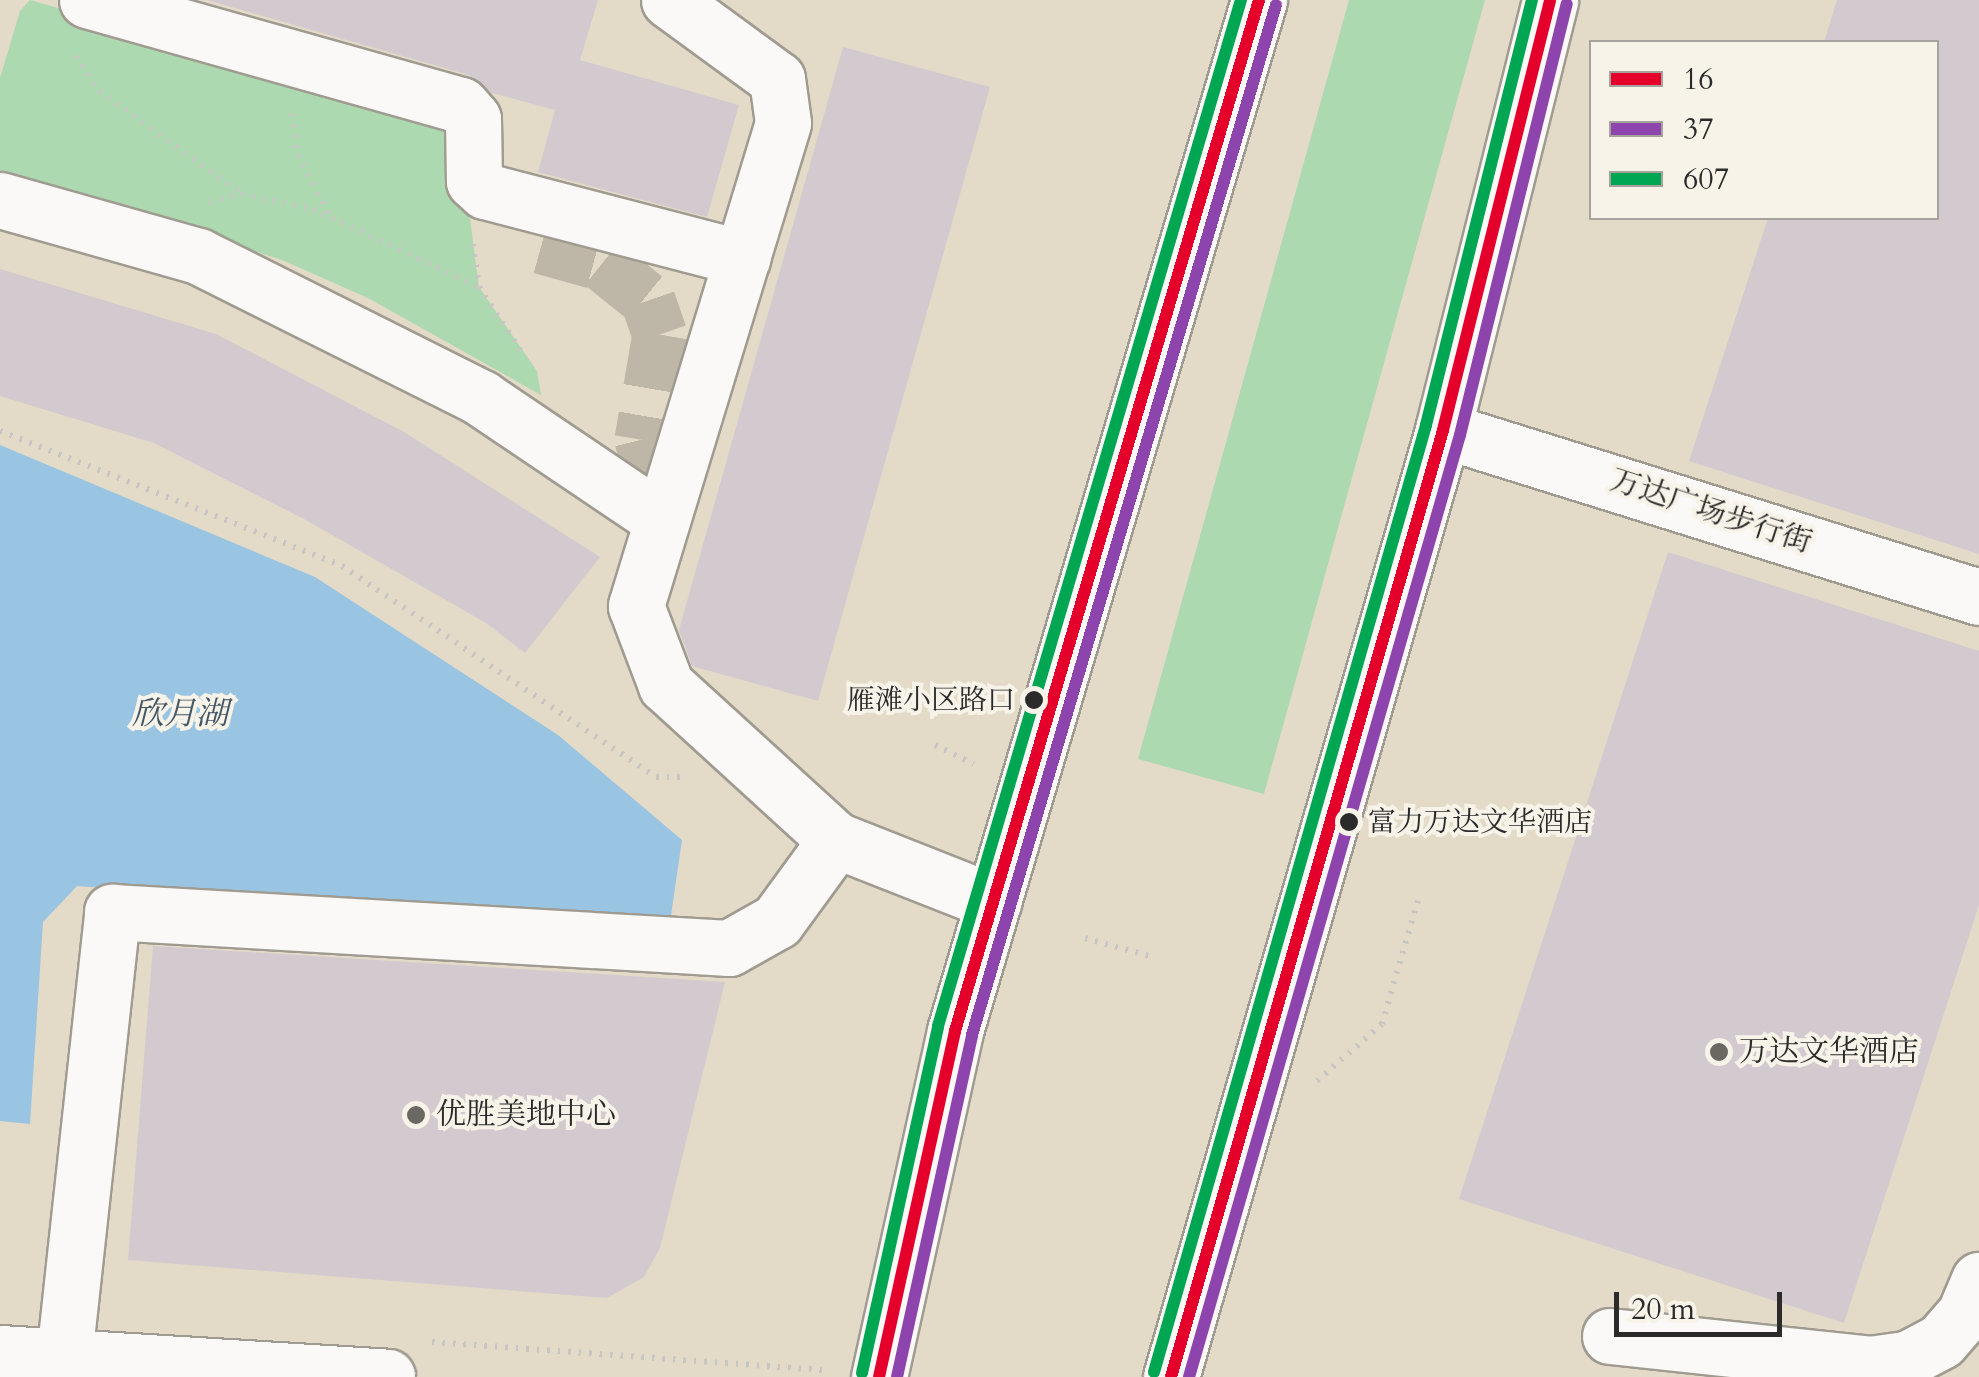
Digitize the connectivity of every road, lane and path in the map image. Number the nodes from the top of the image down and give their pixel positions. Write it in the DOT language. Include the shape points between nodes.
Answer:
graph roads {
  1 [pos="669,0"];
  2 [pos="1259,0"];
  3 [pos="1550,0"];
  4 [pos="80,22"];
  5 [pos="295,58"];
  6 [pos="0,200"];
  7 [pos="332,218"];
  8 [pos="742,258"];
  9 [pos="0,430"];
  10 [pos="1442,430"];
  11 [pos="546,442"];
  12 [pos="662,520"];
  13 [pos="1979,596"];
  14 [pos="656,777"];
  15 [pos="836,840"];
  16 [pos="1419,897"];
  17 [pos="992,902"];
  18 [pos="1085,938"];
  19 [pos="1149,956"];
  20 [pos="1309,1088"];
  21 [pos="1979,1280"];
  22 [pos="1610,1336"];
  23 [pos="0,1353"];
  24 [pos="64,1357"];
  25 [pos="406,1359"];
  26 [pos="316,1375"];
  27 [pos="879,1375"];
  28 [pos="1170,1377"];
  1 -- 8 [label="main road" via="777,79 783,124"];
  2 -- 17 [label="main road"];
  3 -- 10 [label="main road"];
  4 -- 5 [label="main road"];
  4 -- 7 [label="path" via="78,62 99,91 174,151 242,194"];
  5 -- 7 [label="path" via="290,84 298,155"];
  5 -- 8 [label="main road" via="462,105 473,119 474,181 485,191"];
  6 -- 11 [label="main road" via="198,256 481,398"];
  7 -- 11 [label="path" via="479,287 536,371"];
  8 -- 12 [label="main road"];
  9 -- 14 [label="path" via="342,566"];
  10 -- 13 [label="main road, 万达广场步行街"];
  10 -- 28 [label="main road"];
  11 -- 12 [label="main road"];
  12 -- 15 [label="main road" via="636,606 666,685"];
  15 -- 17 [label="main road"];
  15 -- 24 [label="main road" via="777,921 729,948 112,912"];
  16 -- 20 [label="path" via="1382,1024"];
  17 -- 27 [label="main road" via="955,1031"];
  18 -- 19 [label="path"];
  21 -- 22 [label="main road" via="1966,1313 1941,1341 1888,1362"];
  23 -- 24 [label="main road"];
  24 -- 26 [label="main road"];
  25 -- 26 [label="main road"];
  25 -- 27 [label="path"];
}
